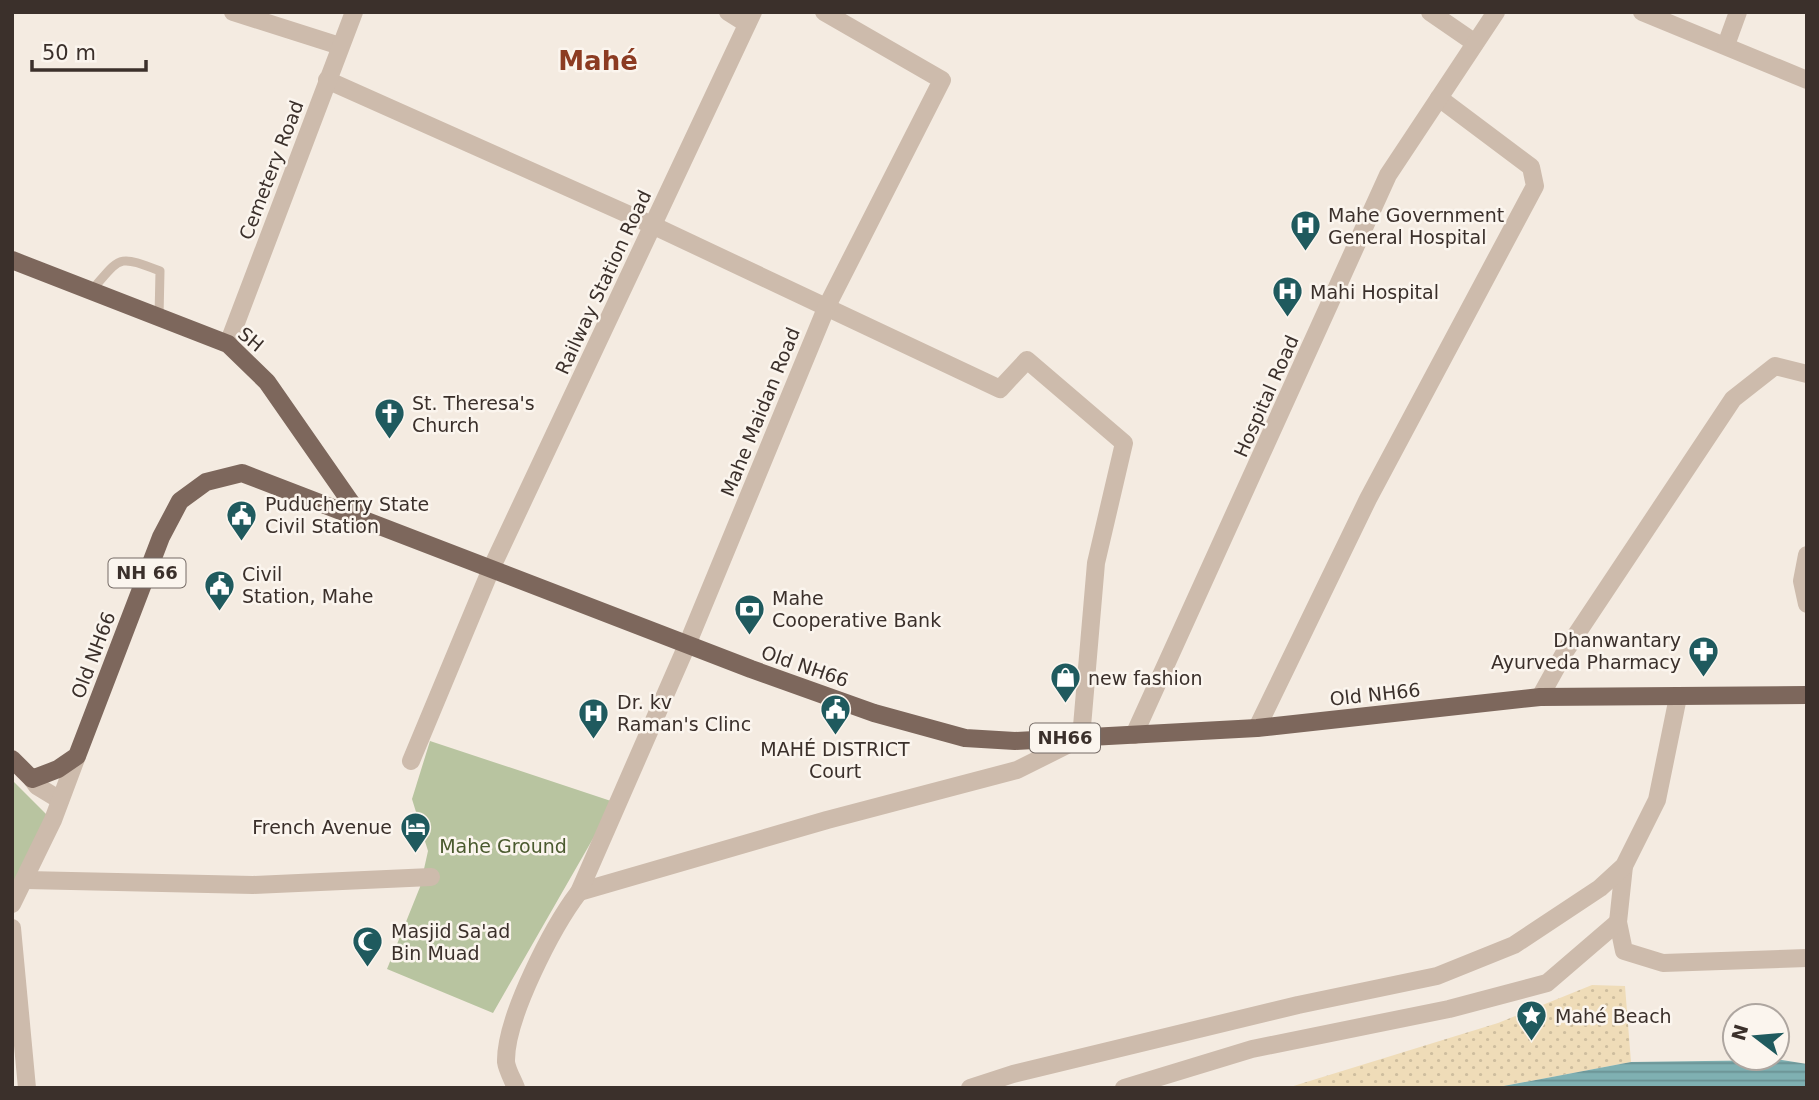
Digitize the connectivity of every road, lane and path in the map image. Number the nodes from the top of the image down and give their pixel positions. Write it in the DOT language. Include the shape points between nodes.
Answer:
graph roads {
  1 [pos="233,12"];
  2 [pos="354,12"];
  3 [pos="728,12"];
  4 [pos="824,12"];
  5 [pos="1430,12"];
  6 [pos="1496,12"];
  7 [pos="1642,12"];
  8 [pos="1738,12"];
  9 [pos="750,18"];
  10 [pos="1475,43"];
  11 [pos="1726,45"];
  12 [pos="340,46"];
  13 [pos="327,80"];
  14 [pos="1807,80"];
  15 [pos="1439,98"];
  16 [pos="652,225"];
  17 [pos="12,260"];
  18 [pos="92,291"];
  19 [pos="827,306"];
  20 [pos="159,317"];
  21 [pos="228,344"];
  22 [pos="1807,374"];
  23 [pos="361,517"];
  24 [pos="1807,555"];
  25 [pos="491,569"];
  26 [pos="1807,604"];
  27 [pos="687,645"];
  28 [pos="1807,695"];
  29 [pos="1540,697"];
  30 [pos="1678,697"];
  31 [pos="1257,728"];
  32 [pos="1134,735"];
  33 [pos="1081,738"];
  34 [pos="77,756"];
  35 [pos="12,760"];
  36 [pos="411,761"];
  37 [pos="32,779"];
  38 [pos="61,800"];
  39 [pos="1624,866"];
  40 [pos="430,877"];
  41 [pos="26,880"];
  42 [pos="579,892"];
  43 [pos="12,904"];
  44 [pos="1618,922"];
  45 [pos="12,928"];
  46 [pos="1807,958"];
  47 [pos="27,1088"];
  48 [pos="516,1088"];
  49 [pos="970,1088"];
  50 [pos="1124,1088"];
  1 -- 12 [label="street"];
  2 -- 12 [label="street, Cemetery Road"];
  3 -- 9 [label="street"];
  4 -- 19 [label="street, Mahe Maidan Road" via="942,80"];
  5 -- 10 [label="street"];
  6 -- 10 [label="street, Hospital Road"];
  7 -- 11 [label="street"];
  8 -- 11 [label="street"];
  9 -- 16 [label="street, Railway Station Road"];
  10 -- 15 [label="street, Hospital Road"];
  11 -- 14 [label="street"];
  12 -- 13 [label="street, Cemetery Road"];
  13 -- 16 [label="street"];
  13 -- 21 [label="street, Cemetery Road"];
  15 -- 31 [label="street" via="1531,167 1535,186 1368,499"];
  15 -- 32 [label="street, Hospital Road" via="1388,175"];
  16 -- 19 [label="street"];
  16 -- 25 [label="street, Railway Station Road"];
  17 -- 18 [label="main road, SH"];
  18 -- 20 [label="main road, SH"];
  18 -- 20 [label="lane" via="113,264 128,259 160,271"];
  19 -- 27 [label="street, Mahe Maidan Road"];
  19 -- 33 [label="street" via="1000,389 1027,360 1124,443 1096,563"];
  20 -- 21 [label="main road, SH"];
  21 -- 23 [label="main road, SH" via="267,382"];
  22 -- 29 [label="street" via="1775,366 1733,399 1566,650"];
  23 -- 25 [label="main road, Old NH66 / NH66"];
  23 -- 34 [label="main road, Old NH66 / NH 66" via="242,473 206,482 180,501 161,537"];
  24 -- 26 [label="street" via="1802,580"];
  25 -- 27 [label="main road, Old NH66 / NH66"];
  25 -- 36 [label="street, Railway Station Road"];
  27 -- 33 [label="main road, Old NH66 / NH66" via="874,713 965,738"];
  27 -- 42 [label="street, Mahe Maidan Road"];
  28 -- 30 [label="main road, Old NH66 / NH66"];
  29 -- 30 [label="main road, Old NH66 / NH66"];
  29 -- 31 [label="main road, Old NH66 / NH66"];
  30 -- 39 [label="street" via="1657,800"];
  31 -- 32 [label="main road, Old NH66 / NH66"];
  32 -- 33 [label="main road, Old NH66 / NH66"];
  33 -- 42 [label="street" via="1017,770"];
  34 -- 37 [label="main road"];
  34 -- 38 [label="street"];
  35 -- 37 [label="main road"];
  37 -- 38 [label="street"];
  38 -- 41 [label="street"];
  39 -- 44 [label="street"];
  39 -- 49 [label="street" via="1600,888 1514,945 1437,976 1298,1005"];
  40 -- 41 [label="street" via="253,884"];
  41 -- 43 [label="street"];
  42 -- 48 [label="street, Mahe Maidan Road" via="536,963 517,1017 506,1063"];
  44 -- 46 [label="street" via="1624,951 1663,963"];
  44 -- 50 [label="street" via="1547,983 1449,1009 1252,1049"];
  45 -- 47 [label="street"];
}
